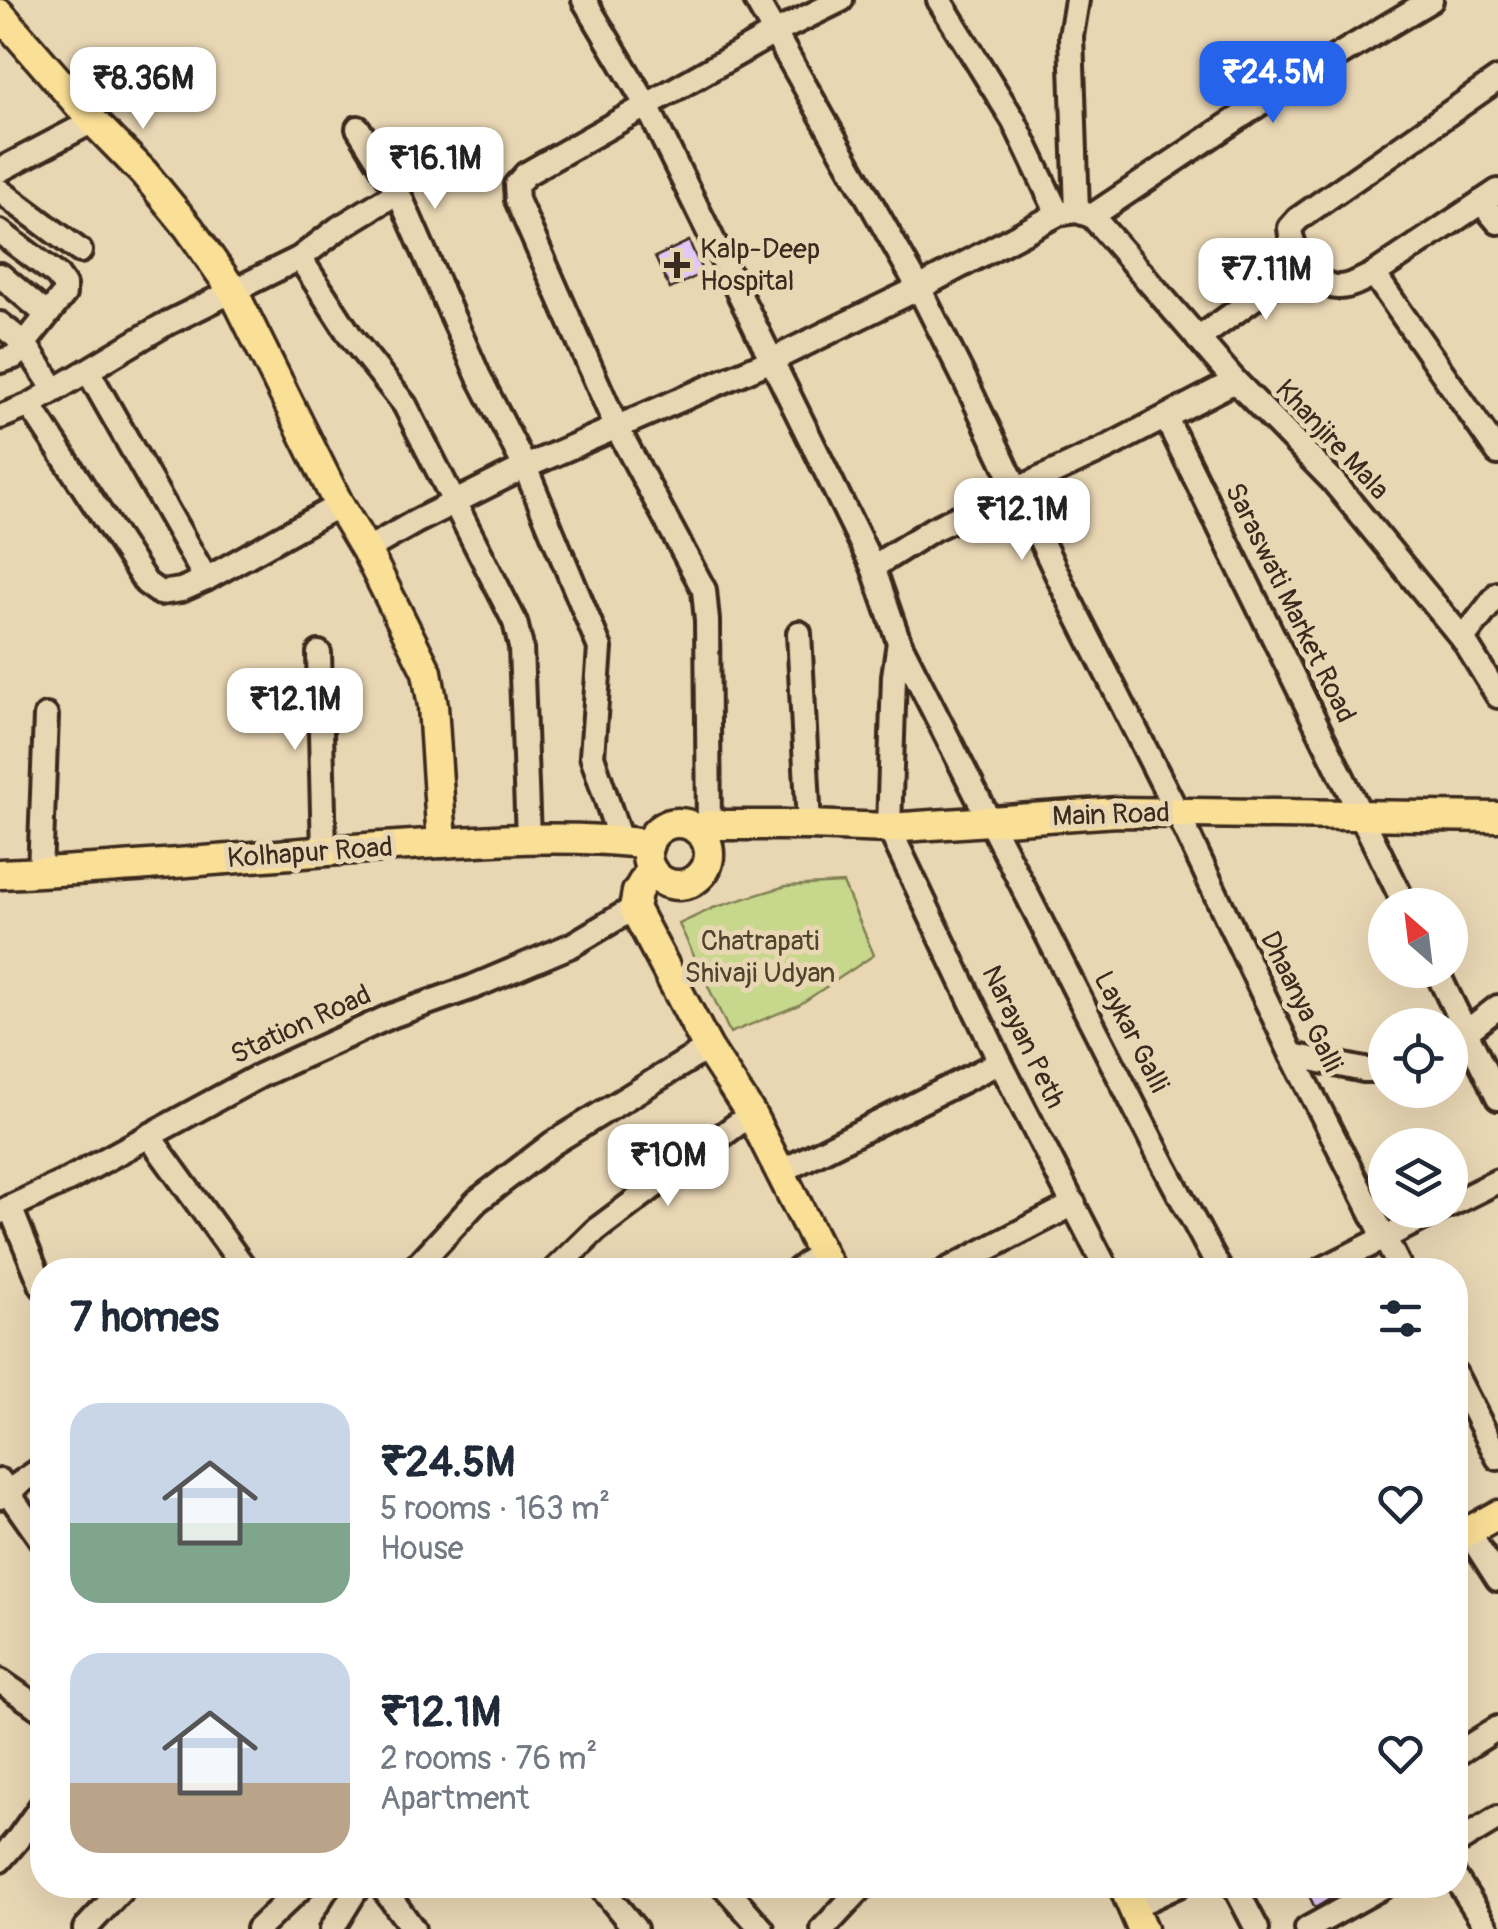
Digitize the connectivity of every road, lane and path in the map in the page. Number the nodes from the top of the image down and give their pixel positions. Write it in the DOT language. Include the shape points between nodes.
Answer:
graph roads {
  1 [pos="11,0"];
  2 [pos="584,0"];
  3 [pos="756,0"];
  4 [pos="841,0"];
  5 [pos="938,0"];
  6 [pos="1076,0"];
  7 [pos="1431,0"];
  8 [pos="0,10"];
  9 [pos="774,32"];
  10 [pos="1498,79"];
  11 [pos="647,106"];
  12 [pos="93,121"];
  13 [pos="358,128"];
  14 [pos="0,170"];
  15 [pos="0,191"];
  16 [pos="398,192"];
  17 [pos="1490,196"];
  18 [pos="1076,214"];
  19 [pos="1498,222"];
  20 [pos="0,232"];
  21 [pos="80,251"];
  22 [pos="300,258"];
  23 [pos="1303,264"];
  24 [pos="1374,274"];
  25 [pos="0,275"];
  26 [pos="918,288"];
  27 [pos="234,291"];
  28 [pos="46,314"];
  29 [pos="0,324"];
  30 [pos="1198,339"];
  31 [pos="24,344"];
  32 [pos="772,360"];
  33 [pos="0,361"];
  34 [pos="88,371"];
  35 [pos="1236,382"];
  36 [pos="55,390"];
  37 [pos="30,405"];
  38 [pos="0,417"];
  39 [pos="1166,418"];
  40 [pos="616,426"];
  41 [pos="1498,453"];
  42 [pos="525,467"];
  43 [pos="1016,491"];
  44 [pos="454,502"];
  45 [pos="340,505"];
  46 [pos="366,550"];
  47 [pos="873,566"];
  48 [pos="206,579"];
  49 [pos="1498,594"];
  50 [pos="799,633"];
  51 [pos="1463,639"];
  52 [pos="899,642"];
  53 [pos="319,654"];
  54 [pos="1498,696"];
  55 [pos="46,716"];
  56 [pos="1178,812"];
  57 [pos="1360,814"];
  58 [pos="1498,817"];
  59 [pos="991,820"];
  60 [pos="808,824"];
  61 [pos="710,827"];
  62 [pos="889,828"];
  63 [pos="528,840"];
  64 [pos="620,840"];
  65 [pos="442,843"];
  66 [pos="324,852"];
  67 [pos="650,856"];
  68 [pos="40,873"];
  69 [pos="0,874"];
  70 [pos="1397,888"];
  71 [pos="634,908"];
  72 [pos="1498,1007"];
  73 [pos="1468,1030"];
  74 [pos="708,1048"];
  75 [pos="1468,1052"];
  76 [pos="1292,1055"];
  77 [pos="1000,1062"];
  78 [pos="1368,1070"];
  79 [pos="1498,1098"];
  80 [pos="752,1114"];
  81 [pos="149,1136"];
  82 [pos="780,1172"];
  83 [pos="1498,1181"];
  84 [pos="1468,1196"];
  85 [pos="1074,1204"];
  86 [pos="5,1210"];
  87 [pos="1402,1228"];
  88 [pos="1384,1237"];
  89 [pos="237,1258"];
  90 [pos="423,1258"];
  91 [pos="567,1258"];
  92 [pos="824,1258"];
  93 [pos="970,1258"];
  94 [pos="1101,1258"];
  95 [pos="1214,1258"];
  96 [pos="1344,1258"];
  97 [pos="1395,1258"];
  98 [pos="30,1261"];
  99 [pos="1468,1399"];
  100 [pos="1498,1458"];
  101 [pos="30,1475"];
  102 [pos="3,1490"];
  103 [pos="1498,1515"];
  104 [pos="30,1525"];
  105 [pos="1468,1532"];
  106 [pos="1468,1543"];
  107 [pos="1498,1579"];
  108 [pos="0,1681"];
  109 [pos="30,1702"];
  110 [pos="1498,1728"];
  111 [pos="1468,1748"];
  112 [pos="30,1815"];
  113 [pos="1498,1818"];
  114 [pos="9,1833"];
  115 [pos="1468,1836"];
  116 [pos="0,1860"];
  117 [pos="114,1898"];
  118 [pos="290,1898"];
  119 [pos="352,1898"];
  120 [pos="391,1898"];
  121 [pos="610,1898"];
  122 [pos="735,1898"];
  123 [pos="852,1898"];
  124 [pos="1241,1898"];
  125 [pos="1346,1898"];
  126 [pos="1468,1898"];
  127 [pos="85,1929"];
  128 [pos="258,1929"];
  129 [pos="332,1929"];
  130 [pos="414,1929"];
  131 [pos="635,1929"];
  132 [pos="762,1929"];
  133 [pos="823,1929"];
  134 [pos="1257,1929"];
  135 [pos="1306,1929"];
  136 [pos="1488,1929"];
  1 -- 8 [label="street"];
  2 -- 11 [label="street, Laykar Galli"];
  3 -- 9 [label="street, Dhaanya Galli"];
  4 -- 9 [label="street"];
  5 -- 18 [label="street, Khanjire Mala"];
  6 -- 18 [label="street"];
  7 -- 18 [label="street"];
  8 -- 12 [label="main road"];
  9 -- 11 [label="street"];
  9 -- 26 [label="street, Dhaanya Galli"];
  10 -- 23 [label="street" via="1298,219 1290,239"];
  11 -- 32 [label="street, Laykar Galli"];
  11 -- 40 [label="street" via="516,185"];
  12 -- 14 [label="street"];
  12 -- 27 [label="main road" via="189,228"];
  13 -- 16 [label="street"];
  15 -- 21 [label="street"];
  16 -- 22 [label="street"];
  16 -- 42 [label="street"];
  17 -- 19 [label="street"];
  17 -- 24 [label="street"];
  18 -- 26 [label="street"];
  18 -- 30 [label="street, Khanjire Mala"];
  20 -- 28 [label="street" via="64,285"];
  22 -- 27 [label="street"];
  22 -- 44 [label="street" via="405,405"];
  23 -- 24 [label="street" via="1335,287"];
  23 -- 30 [label="street"];
  24 -- 41 [label="street"];
  25 -- 28 [label="street"];
  26 -- 32 [label="street"];
  26 -- 43 [label="street, Dhaanya Galli"];
  27 -- 34 [label="street"];
  27 -- 45 [label="main road"];
  28 -- 31 [label="street"];
  29 -- 31 [label="street"];
  30 -- 35 [label="street, Khanjire Mala"];
  31 -- 33 [label="street"];
  31 -- 36 [label="street"];
  32 -- 40 [label="street"];
  32 -- 47 [label="street, Laykar Galli"];
  34 -- 36 [label="street"];
  34 -- 48 [label="street"];
  35 -- 39 [label="street"];
  35 -- 51 [label="street, Khanjire Mala" via="1332,480"];
  36 -- 37 [label="street"];
  37 -- 38 [label="street"];
  37 -- 48 [label="street" via="146,584 160,593"];
  39 -- 43 [label="street"];
  39 -- 57 [label="street, Saraswati Market Road"];
  40 -- 42 [label="street"];
  40 -- 61 [label="street" via="704,590"];
  42 -- 44 [label="street"];
  42 -- 64 [label="street" via="600,648 592,756"];
  43 -- 47 [label="street"];
  43 -- 56 [label="street, Dhaanya Galli"];
  44 -- 46 [label="street"];
  44 -- 63 [label="street" via="516,622"];
  45 -- 46 [label="main road"];
  45 -- 48 [label="street"];
  46 -- 65 [label="main road" via="427,672"];
  47 -- 52 [label="street, Laykar Galli"];
  49 -- 51 [label="street"];
  50 -- 60 [label="street"];
  51 -- 54 [label="street, Khanjire Mala"];
  52 -- 59 [label="street, Laykar Galli"];
  52 -- 62 [label="street"];
  53 -- 66 [label="street"];
  55 -- 68 [label="street"];
  56 -- 57 [label="main road, Main Road"];
  56 -- 59 [label="main road, Main Road"];
  56 -- 76 [label="street, Dhaanya Galli"];
  57 -- 58 [label="main road, Main Road"];
  57 -- 70 [label="street, Saraswati Market Road"];
  59 -- 62 [label="main road, Main Road"];
  59 -- 95 [label="street, Laykar Galli"];
  60 -- 61 [label="main road, Main Road"];
  60 -- 62 [label="main road, Main Road"];
  61 -- 67 [label="main road" via="674,823 660,829"];
  61 -- 67 [label="main road" via="698,877 672,884 656,876"];
  62 -- 77 [label="street, Narayan Peth"];
  63 -- 64 [label="main road, Kolhapur Road"];
  63 -- 65 [label="main road, Kolhapur Road"];
  64 -- 67 [label="main road, Kolhapur Road"];
  65 -- 66 [label="main road, Kolhapur Road"];
  66 -- 68 [label="main road, Kolhapur Road"];
  67 -- 71 [label="main road"];
  68 -- 69 [label="main road, Kolhapur Road"];
  71 -- 74 [label="main road"];
  71 -- 81 [label="street, Station Road" via="572,945 261,1075"];
  72 -- 73 [label="street"];
  74 -- 80 [label="main road"];
  74 -- 90 [label="street" via="553,1143 477,1202"];
  75 -- 79 [label="street"];
  76 -- 78 [label="street"];
  76 -- 88 [label="street, Dhaanya Galli"];
  77 -- 82 [label="street"];
  77 -- 85 [label="street, Narayan Peth"];
  80 -- 82 [label="main road"];
  80 -- 91 [label="street"];
  81 -- 86 [label="street, Station Road"];
  81 -- 89 [label="street"];
  82 -- 92 [label="main road"];
  83 -- 84 [label="street"];
  85 -- 93 [label="street"];
  85 -- 94 [label="street, Narayan Peth"];
  86 -- 98 [label="street"];
  87 -- 88 [label="street"];
  88 -- 96 [label="street"];
  88 -- 97 [label="street, Dhaanya Galli"];
  99 -- 100 [label="street"];
  101 -- 102 [label="street"];
  102 -- 104 [label="street"];
  103 -- 105 [label="main road"];
  106 -- 107 [label="street"];
  108 -- 109 [label="street"];
  110 -- 111 [label="street"];
  112 -- 114 [label="street"];
  113 -- 115 [label="street"];
  114 -- 116 [label="street"];
  117 -- 127 [label="street"];
  118 -- 128 [label="street"];
  119 -- 129 [label="street"];
  120 -- 130 [label="street"];
  121 -- 131 [label="street"];
  122 -- 132 [label="street"];
  123 -- 133 [label="street"];
  124 -- 134 [label="street"];
  125 -- 135 [label="street"];
  126 -- 136 [label="street"];
}
